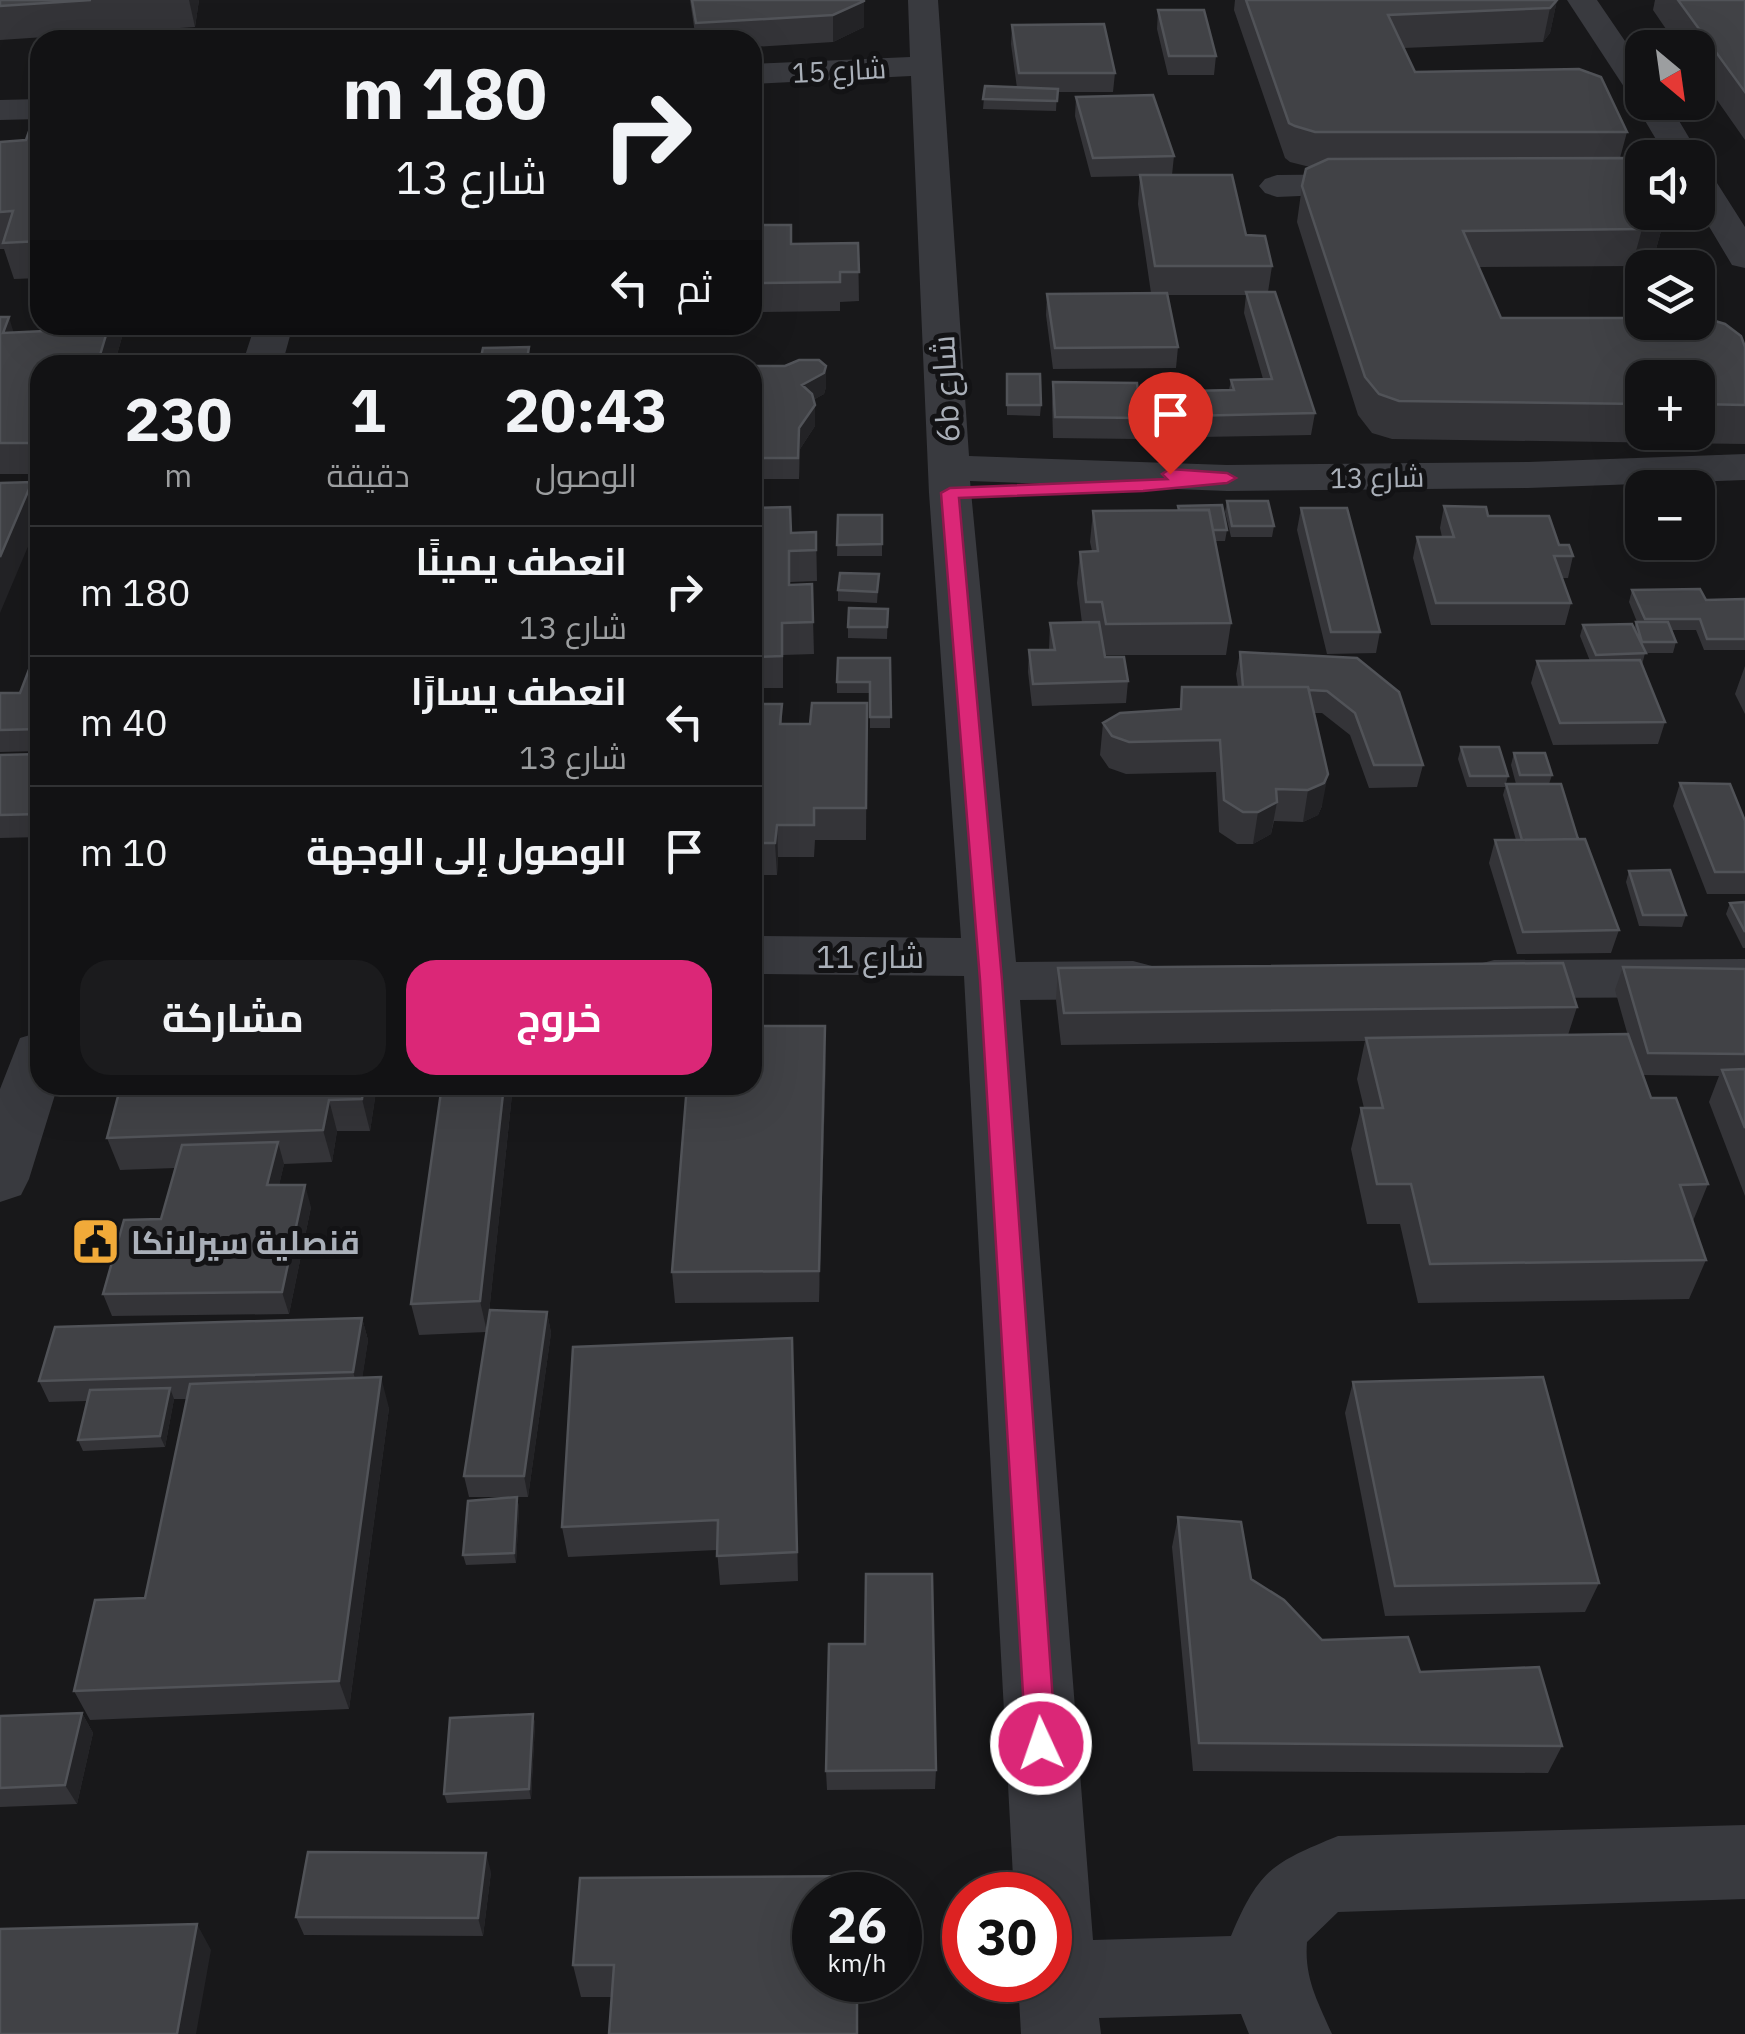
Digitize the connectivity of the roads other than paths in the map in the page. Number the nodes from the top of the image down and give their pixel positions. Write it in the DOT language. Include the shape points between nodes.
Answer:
graph roads {
  1 [pos="923,0"];
  2 [pos="1582,0"];
  3 [pos="1617,0"];
  4 [pos="1612,38"];
  5 [pos="1625,60"];
  6 [pos="926,66"];
  7 [pos="762,74"];
  8 [pos="30,108"];
  9 [pos="0,110"];
  10 [pos="1412,185"];
  11 [pos="1277,186"];
  12 [pos="1715,208"];
  13 [pos="1745,257"];
  14 [pos="1745,467"];
  15 [pos="1528,475"];
  16 [pos="950,480"];
  17 [pos="1745,482"];
  18 [pos="762,937"];
  19 [pos="988,954"];
  20 [pos="762,955"];
  21 [pos="1745,978"];
  22 [pos="1440,979"];
  23 [pos="1190,980"];
  24 [pos="30,1084"];
  25 [pos="0,1179"];
  26 [pos="1745,1862"];
  27 [pos="1279,2004"];
  28 [pos="1059,2007"];
  1 -- 6 [label="street, 6b شارع"];
  2 -- 4 [label="street"];
  3 -- 4 [label="street"];
  4 -- 5 [label="street"];
  6 -- 7 [label="street, شارع 15"];
  6 -- 16 [label="street, 6b شارع"];
  8 -- 9 [label="street"];
  10 -- 11 [label="street"];
  12 -- 13 [label="street"];
  14 -- 15 [label="street, شارع 13"];
  15 -- 16 [label="street, شارع 13" via="1227,478 1158,485"];
  15 -- 17 [label="street, شارع 13"];
  16 -- 19 [label="street, 6b شارع"];
  18 -- 19 [label="street, شارع 11"];
  19 -- 20 [label="street, شارع 11"];
  19 -- 23 [label="street"];
  19 -- 28 [label="street, 6b شارع"];
  21 -- 22 [label="street"];
  24 -- 25 [label="street"];
  26 -- 27 [label="street" via="1338,1873 1306,1885 1282,1906 1268,1938"];
  27 -- 28 [label="street"];
}
